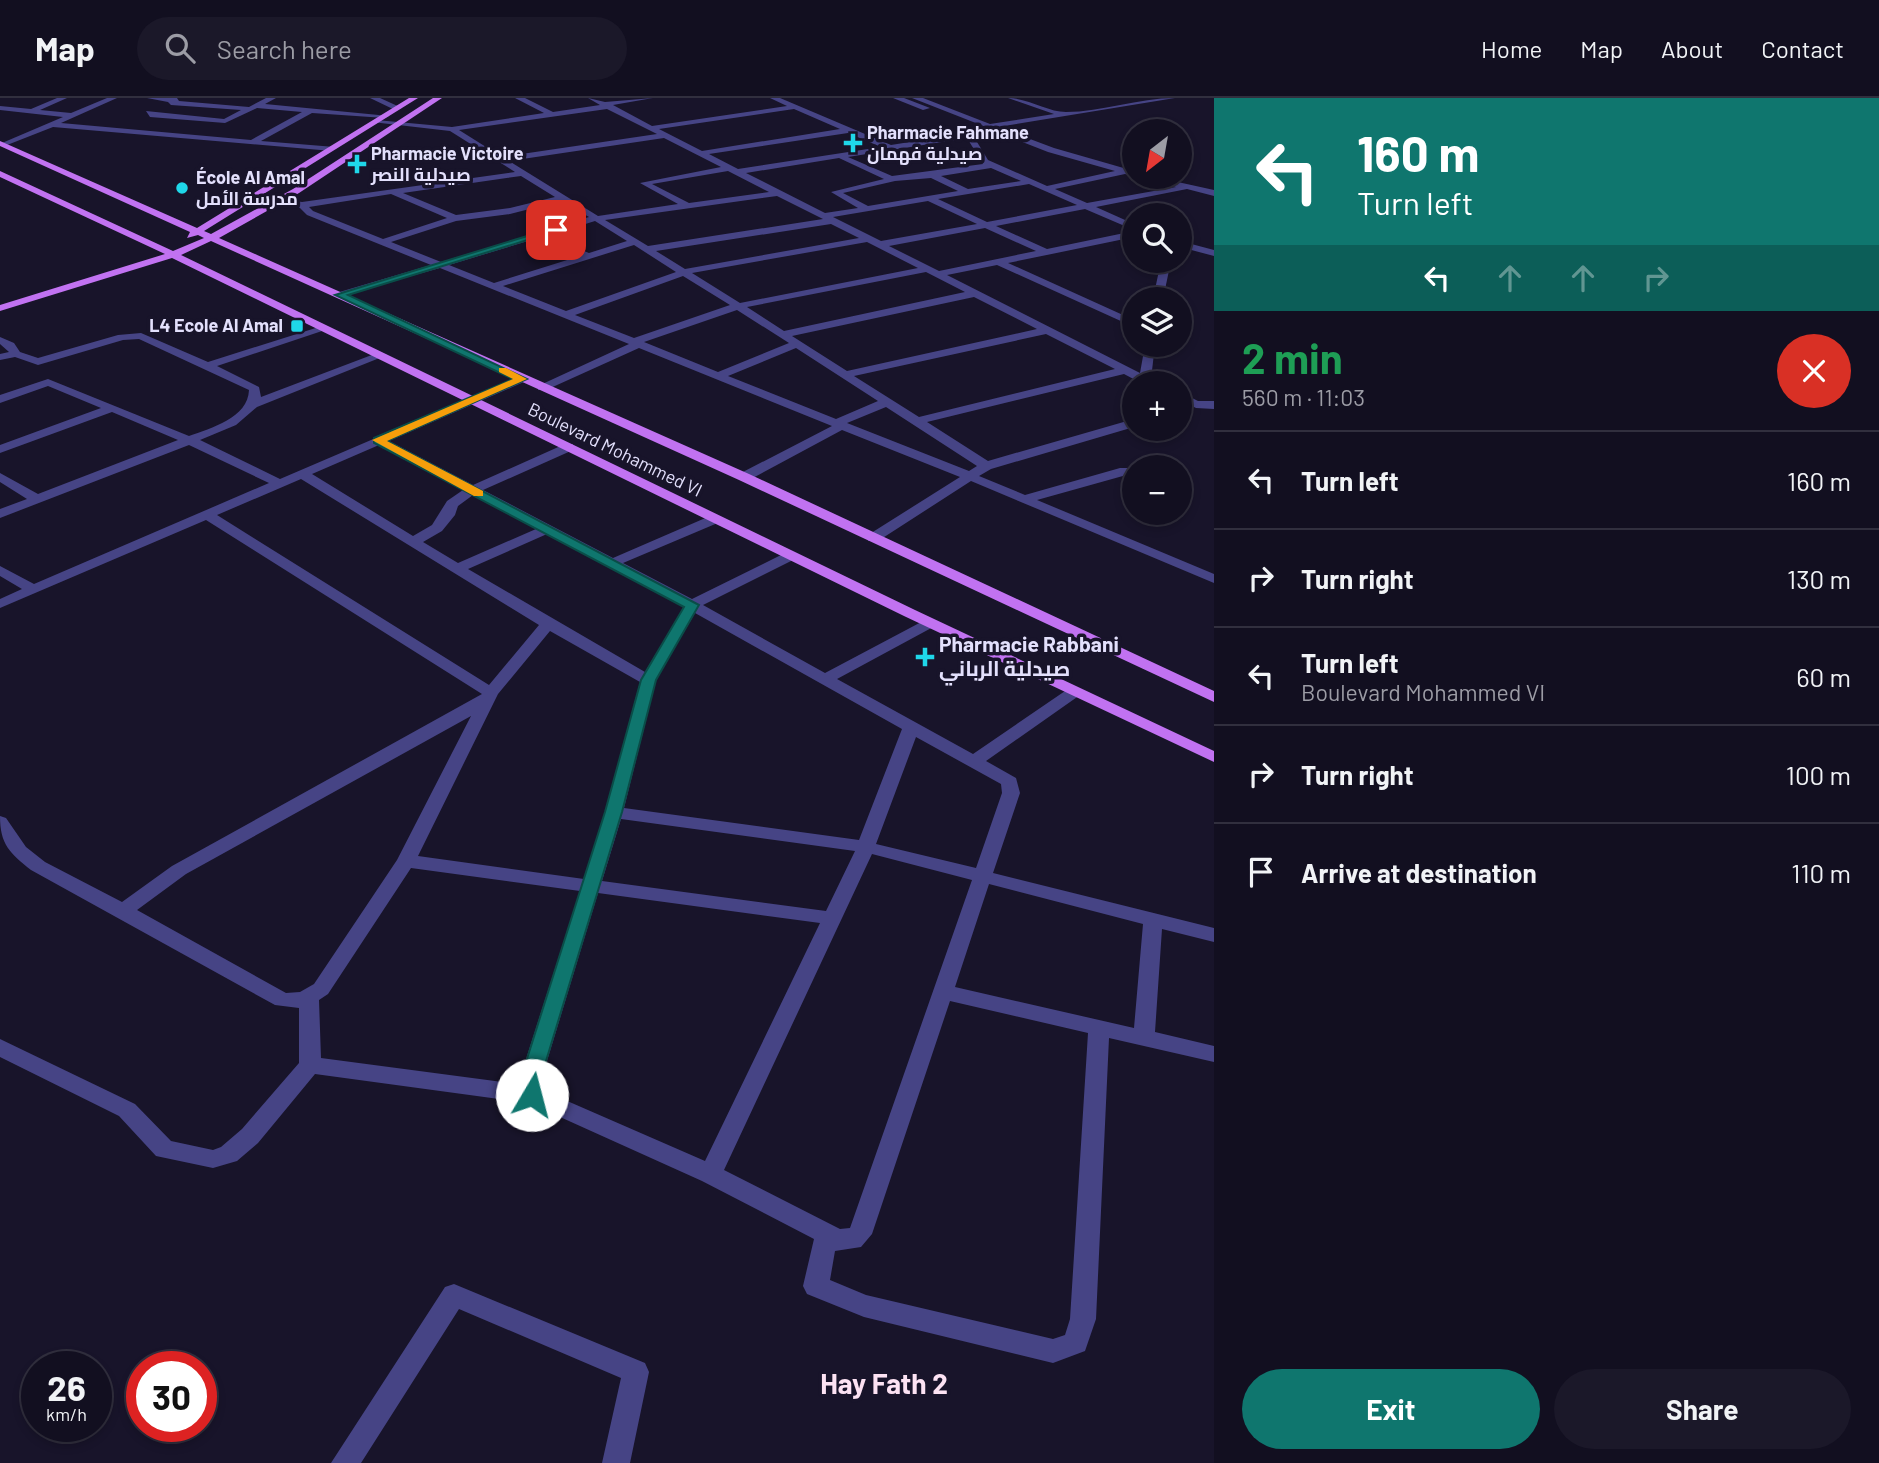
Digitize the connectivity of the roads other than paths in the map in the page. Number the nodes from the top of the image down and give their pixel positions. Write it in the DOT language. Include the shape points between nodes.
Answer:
graph roads {
  1 [pos="6,98"];
  2 [pos="63,98"];
  3 [pos="113,98"];
  4 [pos="151,98"];
  5 [pos="272,98"];
  6 [pos="374,98"];
  7 [pos="414,98"];
  8 [pos="438,98"];
  9 [pos="519,98"];
  10 [pos="592,98"];
  11 [pos="649,98"];
  12 [pos="774,98"];
  13 [pos="897,98"];
  14 [pos="916,98"];
  15 [pos="1013,98"];
  16 [pos="1171,98"];
  17 [pos="0,100"];
  18 [pos="176,100"];
  19 [pos="607,105"];
  20 [pos="254,107"];
  21 [pos="796,107"];
  22 [pos="0,108"];
  23 [pos="398,108"];
  24 [pos="312,110"];
  25 [pos="32,111"];
  26 [pos="551,114"];
  27 [pos="74,116"];
  28 [pos="1066,116"];
  29 [pos="381,119"];
  30 [pos="400,122"];
  31 [pos="55,125"];
  32 [pos="455,128"];
  33 [pos="653,128"];
  34 [pos="991,129"];
  35 [pos="850,130"];
  36 [pos="667,135"];
  37 [pos="970,136"];
  38 [pos="253,142"];
  39 [pos="3,144"];
  40 [pos="891,148"];
  41 [pos="332,149"];
  42 [pos="702,153"];
  43 [pos="840,156"];
  44 [pos="503,159"];
  45 [pos="992,165"];
  46 [pos="733,170"];
  47 [pos="1122,170"];
  48 [pos="522,173"];
  49 [pos="0,174"];
  50 [pos="1122,174"];
  51 [pos="932,175"];
  52 [pos="895,180"];
  53 [pos="1028,182"];
  54 [pos="768,188"];
  55 [pos="1044,189"];
  56 [pos="1179,189"];
  57 [pos="1190,189"];
  58 [pos="292,191"];
  59 [pos="391,192"];
  60 [pos="967,192"];
  61 [pos="778,193"];
  62 [pos="1214,193"];
  63 [pos="256,197"];
  64 [pos="346,198"];
  65 [pos="561,198"];
  66 [pos="928,198"];
  67 [pos="278,200"];
  68 [pos="680,201"];
  69 [pos="302,205"];
  70 [pos="1087,206"];
  71 [pos="690,207"];
  72 [pos="665,208"];
  73 [pos="867,209"];
  74 [pos="258,211"];
  75 [pos="455,218"];
  76 [pos="827,218"];
  77 [pos="593,219"];
  78 [pos="1122,222"];
  79 [pos="985,224"];
  80 [pos="195,233"];
  81 [pos="538,235"];
  82 [pos="1122,236"];
  83 [pos="209,239"];
  84 [pos="866,239"];
  85 [pos="382,242"];
  86 [pos="632,243"];
  87 [pos="877,245"];
  88 [pos="1192,247"];
  89 [pos="161,248"];
  90 [pos="644,250"];
  91 [pos="1046,252"];
  92 [pos="1214,253"];
  93 [pos="174,254"];
  94 [pos="588,256"];
  95 [pos="999,262"];
  96 [pos="439,264"];
  97 [pos="927,269"];
  98 [pos="684,272"];
  99 [pos="938,274"];
  100 [pos="494,286"];
  101 [pos="976,293"];
  102 [pos="340,295"];
  103 [pos="0,297"];
  104 [pos="738,306"];
  105 [pos="0,308"];
  106 [pos="566,315"];
  107 [pos="1122,318"];
  108 [pos="326,328"];
  109 [pos="1048,330"];
  110 [pos="782,335"];
  111 [pos="0,340"];
  112 [pos="636,343"];
  113 [pos="797,345"];
  114 [pos="16,354"];
  115 [pos="381,355"];
  116 [pos="0,357"];
  117 [pos="38,362"];
  118 [pos="207,366"];
  119 [pos="1126,370"];
  120 [pos="844,375"];
  121 [pos="718,376"];
  122 [pos="522,379"];
  123 [pos="48,383"];
  124 [pos="542,388"];
  125 [pos="472,398"];
  126 [pos="0,399"];
  127 [pos="887,402"];
  128 [pos="1192,402"];
  129 [pos="253,404"];
  130 [pos="1196,404"];
  131 [pos="1192,405"];
  132 [pos="1214,405"];
  133 [pos="110,409"];
  134 [pos="918,421"];
  135 [pos="839,424"];
  136 [pos="1122,426"];
  137 [pos="189,440"];
  138 [pos="378,440"];
  139 [pos="569,447"];
  140 [pos="0,449"];
  141 [pos="986,466"];
  142 [pos="1122,472"];
  143 [pos="302,474"];
  144 [pos="0,477"];
  145 [pos="744,477"];
  146 [pos="971,477"];
  147 [pos="281,484"];
  148 [pos="472,490"];
  149 [pos="37,499"];
  150 [pos="1025,499"];
  151 [pos="0,513"];
  152 [pos="207,515"];
  153 [pos="715,519"];
  154 [pos="547,529"];
  155 [pos="873,538"];
  156 [pos="413,542"];
  157 [pos="790,556"];
  158 [pos="612,563"];
  159 [pos="457,569"];
  160 [pos="0,570"];
  161 [pos="1214,579"];
  162 [pos="34,590"];
  163 [pos="0,604"];
  164 [pos="692,605"];
  165 [pos="930,623"];
  166 [pos="548,624"];
  167 [pos="825,679"];
  168 [pos="648,680"];
  169 [pos="1074,692"];
  170 [pos="489,697"];
  171 [pos="1214,697"];
  172 [pos="911,727"];
  173 [pos="1214,757"];
  174 [pos="975,761"];
  175 [pos="614,812"];
  176 [pos="0,822"];
  177 [pos="866,847"];
  178 [pos="405,861"];
  179 [pos="984,877"];
  180 [pos="590,888"];
  181 [pos="123,911"];
  182 [pos="830,918"];
  183 [pos="1153,920"];
  184 [pos="1214,935"];
  185 [pos="945,992"];
  186 [pos="309,998"];
  187 [pos="1099,1027"];
  188 [pos="1144,1038"];
  189 [pos="0,1047"];
  190 [pos="1214,1055"];
  191 [pos="310,1065"];
  192 [pos="532,1095"];
  193 [pos="710,1174"];
  194 [pos="837,1239"];
  195 [pos="345,1463"];
  196 [pos="616,1463"];
  1 -- 17 [label="street"];
  2 -- 25 [label="street"];
  3 -- 27 [label="street"];
  4 -- 18 [label="street"];
  5 -- 20 [label="street"];
  6 -- 23 [label="street"];
  7 -- 23 [label="main road"];
  8 -- 30 [label="main road"];
  9 -- 26 [label="street"];
  10 -- 19 [label="street"];
  11 -- 19 [label="street"];
  12 -- 21 [label="street"];
  13 -- 34 [label="street"];
  14 -- 34 [label="street"];
  15 -- 28 [label="street"];
  16 -- 28 [label="street"];
  18 -- 20 [label="street"];
  18 -- 20 [label="street" via="148,114 219,122"];
  19 -- 26 [label="street"];
  19 -- 33 [label="street"];
  20 -- 24 [label="street"];
  21 -- 33 [label="street"];
  21 -- 35 [label="street"];
  22 -- 25 [label="street"];
  23 -- 29 [label="main road"];
  24 -- 29 [label="street"];
  24 -- 38 [label="street"];
  25 -- 27 [label="street"];
  26 -- 32 [label="street"];
  27 -- 31 [label="street"];
  28 -- 34 [label="street"];
  29 -- 30 [label="street"];
  29 -- 41 [label="main road"];
  30 -- 32 [label="street"];
  30 -- 58 [label="main road"];
  31 -- 38 [label="street"];
  31 -- 39 [label="street"];
  32 -- 44 [label="street"];
  33 -- 36 [label="street"];
  34 -- 37 [label="street"];
  34 -- 47 [label="street"];
  35 -- 40 [label="street"];
  35 -- 42 [label="street"];
  36 -- 42 [label="street"];
  36 -- 44 [label="street"];
  37 -- 40 [label="street"];
  37 -- 45 [label="street" via="980,158"];
  38 -- 41 [label="street"];
  39 -- 80 [label="main road, Boulevard Mohammed VI"];
  40 -- 43 [label="street"];
  41 -- 63 [label="main road"];
  42 -- 46 [label="street"];
  43 -- 46 [label="street"];
  43 -- 52 [label="street"];
  44 -- 48 [label="street"];
  45 -- 51 [label="street"];
  45 -- 53 [label="street"];
  46 -- 54 [label="street"];
  46 -- 68 [label="street" via="644,183"];
  48 -- 59 [label="street"];
  48 -- 65 [label="street"];
  49 -- 89 [label="main road, Boulevard Mohammed VI"];
  50 -- 55 [label="street"];
  51 -- 52 [label="street"];
  51 -- 60 [label="street"];
  52 -- 73 [label="street" via="835,192"];
  53 -- 55 [label="street"];
  53 -- 60 [label="street"];
  54 -- 61 [label="street"];
  54 -- 68 [label="street"];
  55 -- 70 [label="street"];
  56 -- 70 [label="street"];
  57 -- 62 [label="street"];
  58 -- 64 [label="street"];
  58 -- 67 [label="main road"];
  59 -- 64 [label="street"];
  59 -- 75 [label="street"];
  60 -- 66 [label="street"];
  61 -- 71 [label="street"];
  61 -- 76 [label="street"];
  63 -- 67 [label="street"];
  63 -- 80 [label="main road"];
  64 -- 69 [label="street"];
  65 -- 75 [label="street"];
  65 -- 77 [label="street"];
  66 -- 73 [label="street"];
  66 -- 79 [label="street"];
  67 -- 69 [label="street"];
  67 -- 74 [label="main road"];
  68 -- 71 [label="street"];
  68 -- 72 [label="street"];
  69 -- 74 [label="street"];
  69 -- 85 [label="street" via="310,213"];
  70 -- 78 [label="street"];
  70 -- 79 [label="street"];
  71 -- 72 [label="street"];
  72 -- 77 [label="street"];
  73 -- 76 [label="street"];
  74 -- 83 [label="main road"];
  75 -- 85 [label="street"];
  76 -- 84 [label="street"];
  76 -- 90 [label="street"];
  77 -- 81 [label="street"];
  77 -- 86 [label="street"];
  79 -- 87 [label="street"];
  79 -- 91 [label="street"];
  80 -- 83 [label="main road, Boulevard Mohammed VI"];
  80 -- 89 [label="main road"];
  81 -- 94 [label="street"];
  81 -- 96 [label="street"];
  82 -- 91 [label="street"];
  83 -- 93 [label="main road"];
  83 -- 102 [label="main road, Boulevard Mohammed VI"];
  84 -- 87 [label="street"];
  84 -- 98 [label="street"];
  85 -- 96 [label="street"];
  86 -- 90 [label="street"];
  86 -- 94 [label="street"];
  87 -- 97 [label="street"];
  88 -- 92 [label="street"];
  89 -- 93 [label="main road, Boulevard Mohammed VI"];
  89 -- 103 [label="main road"];
  90 -- 98 [label="street"];
  91 -- 95 [label="street"];
  93 -- 105 [label="main road"];
  93 -- 108 [label="main road, Boulevard Mohammed VI"];
  94 -- 100 [label="street"];
  95 -- 99 [label="street"];
  95 -- 107 [label="street"];
  96 -- 100 [label="street"];
  96 -- 102 [label="street"];
  97 -- 99 [label="street"];
  97 -- 104 [label="street"];
  98 -- 104 [label="street"];
  98 -- 106 [label="street"];
  99 -- 101 [label="street"];
  100 -- 106 [label="street"];
  101 -- 109 [label="street"];
  101 -- 110 [label="street"];
  102 -- 122 [label="main road, Boulevard Mohammed VI"];
  104 -- 110 [label="street"];
  104 -- 112 [label="street"];
  106 -- 112 [label="street"];
  108 -- 115 [label="main road, Boulevard Mohammed VI"];
  108 -- 118 [label="street"];
  109 -- 119 [label="street"];
  109 -- 120 [label="street"];
  110 -- 113 [label="street"];
  111 -- 114 [label="street"];
  112 -- 121 [label="street"];
  112 -- 124 [label="street"];
  113 -- 120 [label="street"];
  113 -- 121 [label="street"];
  114 -- 116 [label="street"];
  114 -- 117 [label="street"];
  115 -- 125 [label="main road, Boulevard Mohammed VI"];
  115 -- 129 [label="street"];
  117 -- 118 [label="street" via="132,335"];
  117 -- 123 [label="street" via="36,373"];
  118 -- 129 [label="street" via="255,389"];
  119 -- 134 [label="street"];
  120 -- 127 [label="street"];
  121 -- 135 [label="street"];
  122 -- 124 [label="main road, Boulevard Mohammed VI"];
  122 -- 125 [label="street"];
  123 -- 126 [label="street"];
  123 -- 133 [label="street"];
  124 -- 145 [label="main road, Boulevard Mohammed VI"];
  125 -- 138 [label="street"];
  125 -- 139 [label="main road, Boulevard Mohammed VI"];
  127 -- 134 [label="street"];
  127 -- 135 [label="street"];
  128 -- 130 [label="street"];
  129 -- 137 [label="street" via="232,422"];
  130 -- 131 [label="street"];
  130 -- 132 [label="street"];
  133 -- 137 [label="street"];
  133 -- 140 [label="street"];
  134 -- 141 [label="street"];
  135 -- 145 [label="street"];
  135 -- 146 [label="street"];
  136 -- 141 [label="street"];
  137 -- 147 [label="street"];
  137 -- 149 [label="street"];
  138 -- 143 [label="street"];
  138 -- 148 [label="street"];
  139 -- 148 [label="street"];
  139 -- 153 [label="main road, Boulevard Mohammed VI"];
  141 -- 146 [label="street"];
  142 -- 150 [label="street"];
  143 -- 147 [label="street"];
  143 -- 156 [label="street"];
  144 -- 149 [label="street"];
  145 -- 155 [label="main road, Boulevard Mohammed VI"];
  146 -- 150 [label="street"];
  146 -- 155 [label="street"];
  147 -- 152 [label="street"];
  148 -- 154 [label="street"];
  148 -- 156 [label="street" via="452,504 437,528"];
  149 -- 151 [label="street"];
  150 -- 161 [label="street"];
  152 -- 162 [label="street"];
  152 -- 170 [label="street"];
  153 -- 157 [label="main road, Boulevard Mohammed VI"];
  153 -- 158 [label="street"];
  154 -- 158 [label="street"];
  154 -- 159 [label="street"];
  155 -- 171 [label="main road, Boulevard Mohammed VI"];
  156 -- 159 [label="street"];
  157 -- 164 [label="street"];
  157 -- 165 [label="main road, Boulevard Mohammed VI"];
  158 -- 164 [label="street"];
  159 -- 166 [label="street"];
  160 -- 162 [label="street"];
  162 -- 163 [label="street"];
  164 -- 167 [label="street"];
  164 -- 168 [label="street"];
  165 -- 167 [label="street"];
  165 -- 169 [label="main road, Boulevard Mohammed VI"];
  166 -- 168 [label="street"];
  166 -- 170 [label="street"];
  167 -- 172 [label="street"];
  168 -- 175 [label="street"];
  169 -- 173 [label="main road, Boulevard Mohammed VI"];
  169 -- 174 [label="street"];
  170 -- 178 [label="street"];
  170 -- 181 [label="street" via="179,870"];
  172 -- 174 [label="street"];
  172 -- 177 [label="street"];
  174 -- 179 [label="street" via="1010,782 1011,793"];
  175 -- 177 [label="street"];
  175 -- 180 [label="street"];
  176 -- 181 [label="street" via="19,851 38,866"];
  177 -- 179 [label="street"];
  177 -- 182 [label="street"];
  178 -- 180 [label="street"];
  178 -- 186 [label="street" via="321,989"];
  179 -- 183 [label="street"];
  179 -- 185 [label="street"];
  180 -- 182 [label="street"];
  180 -- 192 [label="street" via="529,1084"];
  181 -- 186 [label="street" via="282,1000"];
  182 -- 193 [label="street"];
  183 -- 184 [label="street"];
  183 -- 188 [label="street"];
  185 -- 187 [label="street"];
  185 -- 194 [label="street" via="860,1234 852,1240"];
  186 -- 191 [label="street"];
  187 -- 188 [label="street"];
  187 -- 194 [label="street" via="1083,1319 1076,1343 1053,1351 864,1306 816,1286 824,1244"];
  188 -- 190 [label="street"];
  189 -- 191 [label="street" via="127,1110 164,1149 213,1159 229,1154 250,1136"];
  191 -- 192 [label="street"];
  192 -- 193 [label="street"];
  193 -- 194 [label="street"];
  195 -- 196 [label="street" via="454,1295 636,1372"];
}
